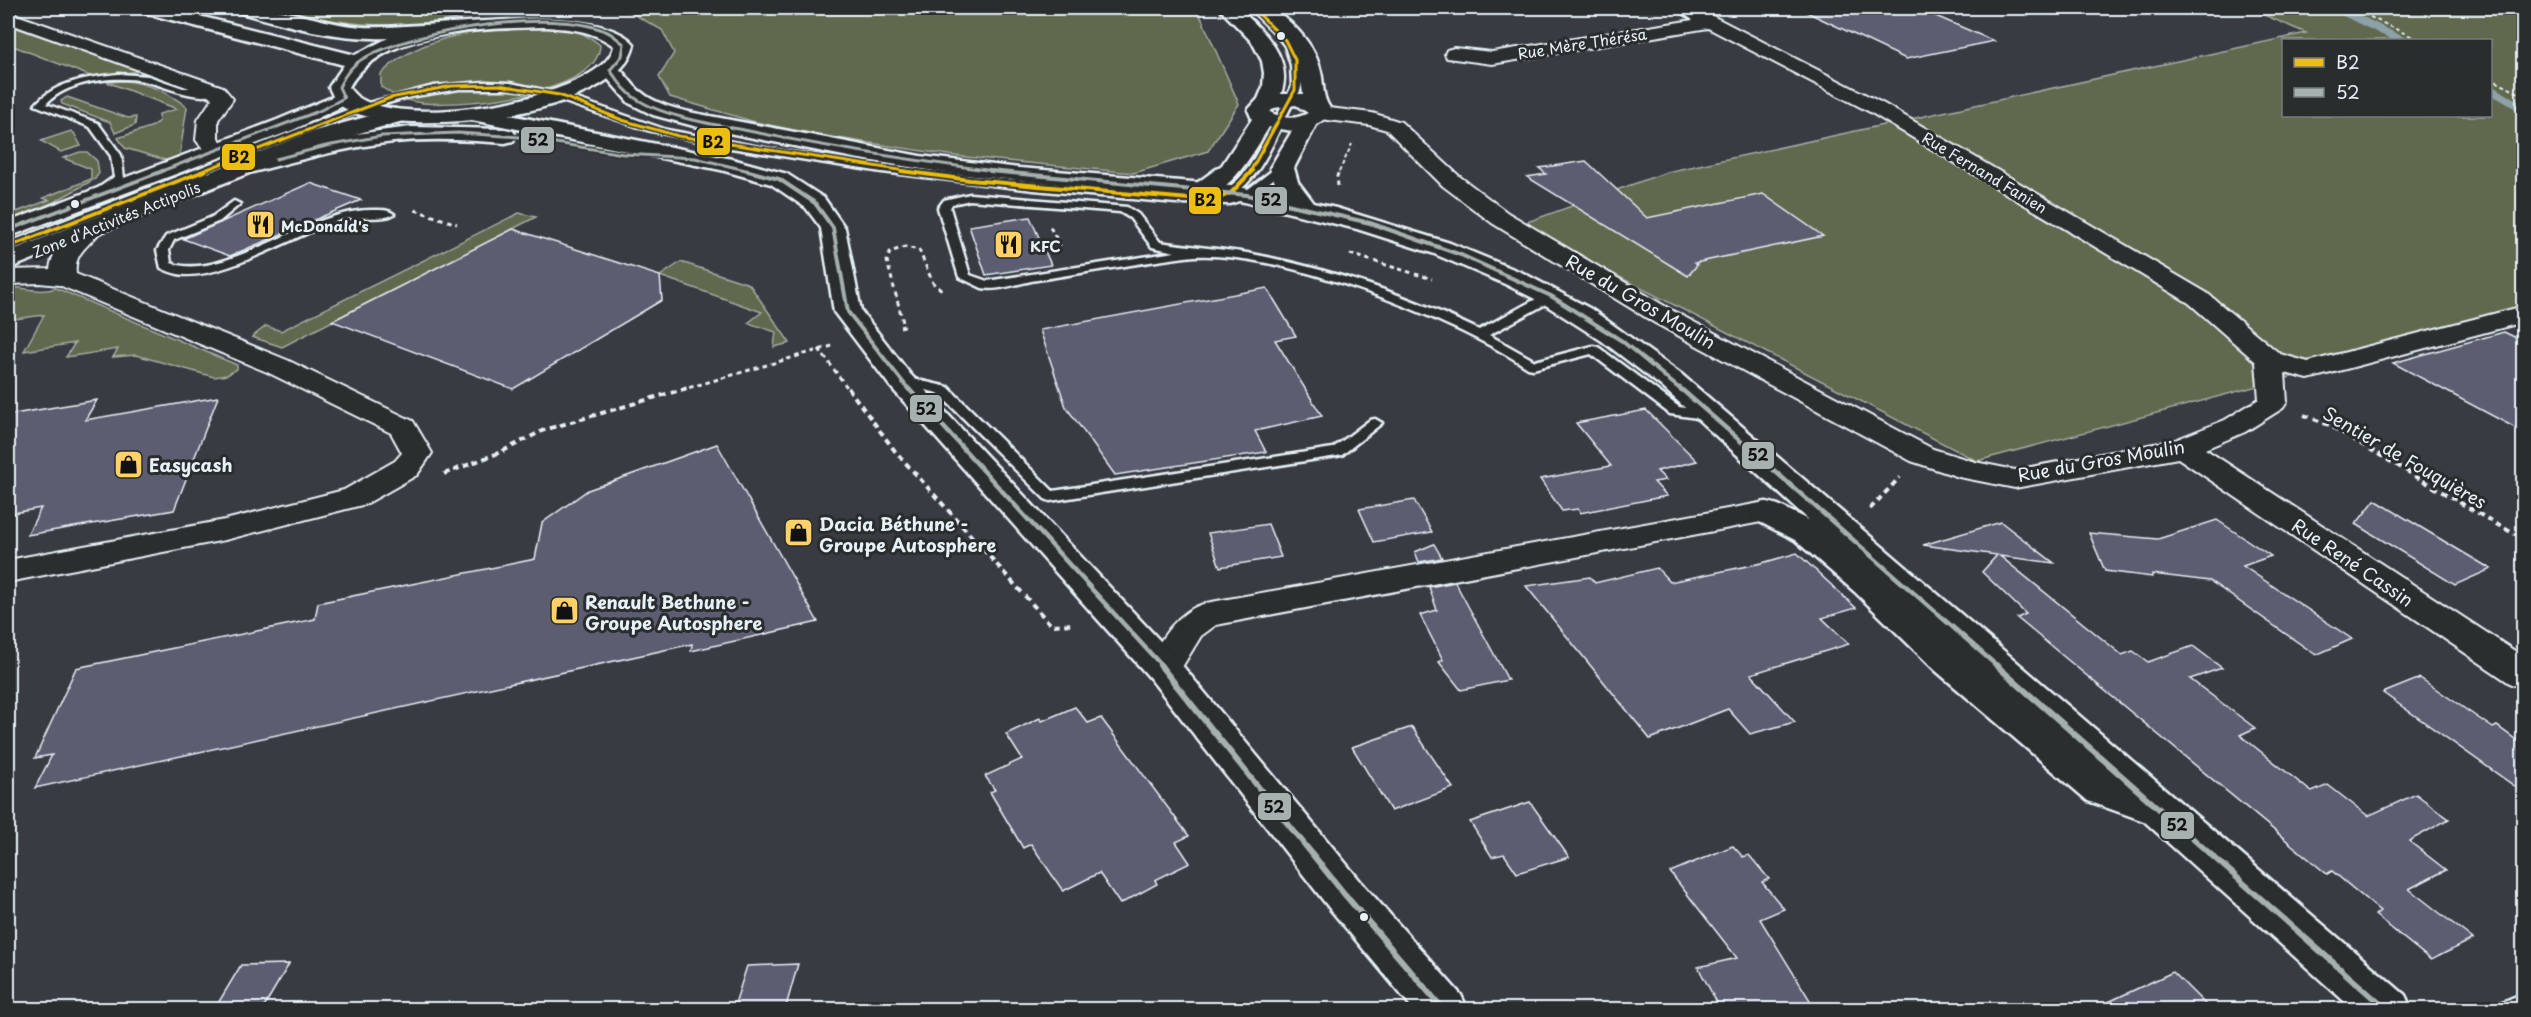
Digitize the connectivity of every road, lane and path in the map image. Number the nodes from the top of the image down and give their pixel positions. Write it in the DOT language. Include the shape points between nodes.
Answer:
graph roads {
  1 [pos="148,8"];
  2 [pos="245,8"];
  3 [pos="514,8"];
  4 [pos="1228,8"];
  5 [pos="1253,8"];
  6 [pos="1264,8"];
  7 [pos="1684,8"];
  8 [pos="2351,8"];
  9 [pos="8,16"];
  10 [pos="600,17"];
  11 [pos="479,21"];
  12 [pos="1711,22"];
  13 [pos="443,28"];
  14 [pos="2417,39"];
  15 [pos="1454,54"];
  16 [pos="358,62"];
  17 [pos="610,70"];
  18 [pos="2492,79"];
  19 [pos="216,91"];
  20 [pos="559,95"];
  21 [pos="2523,96"];
  22 [pos="352,103"];
  23 [pos="1275,111"];
  24 [pos="1314,113"];
  25 [pos="475,114"];
  26 [pos="394,116"];
  27 [pos="218,150"];
  28 [pos="695,158"];
  29 [pos="253,165"];
  30 [pos="1282,168"];
  31 [pos="1223,195"];
  32 [pos="93,196"];
  33 [pos="234,204"];
  34 [pos="1305,207"];
  35 [pos="388,214"];
  36 [pos="1046,219"];
  37 [pos="90,229"];
  38 [pos="8,230"];
  39 [pos="8,246"];
  40 [pos="1226,254"];
  41 [pos="8,261"];
  42 [pos="1075,272"];
  43 [pos="8,277"];
  44 [pos="64,278"];
  45 [pos="986,285"];
  46 [pos="1551,296"];
  47 [pos="2523,314"];
  48 [pos="1480,335"];
  49 [pos="868,336"];
  50 [pos="819,349"];
  51 [pos="2270,360"];
  52 [pos="900,380"];
  53 [pos="2273,402"];
  54 [pos="1713,416"];
  55 [pos="1375,423"];
  56 [pos="2183,448"];
  57 [pos="438,476"];
  58 [pos="1889,488"];
  59 [pos="1766,512"];
  60 [pos="1851,518"];
  61 [pos="2523,535"];
  62 [pos="8,571"];
  63 [pos="1121,622"];
  64 [pos="1163,668"];
  65 [pos="2523,675"];
  66 [pos="2162,811"];
  67 [pos="2523,1002"];
  68 [pos="1444,1010"];
  69 [pos="2388,1010"];
  70 [pos="2508,1010"];
  1 -- 16 [label="main road"];
  2 -- 13 [label="main road" via="352,32"];
  3 -- 11 [label="main road"];
  4 -- 23 [label="main road" via="1258,34 1271,56 1275,69"];
  5 -- 23 [label="lane" via="1285,40 1295,60 1295,90"];
  6 -- 24 [label="main road" via="1299,40 1306,53"];
  7 -- 12 [label="street, Rue Fernand Fanien"];
  8 -- 14 [label="path"];
  9 -- 19 [label="street"];
  10 -- 11 [label="main road"];
  10 -- 17 [label="main road" via="624,44 622,56"];
  11 -- 13 [label="main road"];
  12 -- 15 [label="street, Rue Mère Thérésa" via="1492,58"];
  12 -- 51 [label="street, Rue Fernand Fanien" via="1877,108 2198,298"];
  13 -- 16 [label="main road" via="400,41"];
  16 -- 22 [label="main road" via="344,74 339,87"];
  17 -- 20 [label="main road"];
  17 -- 31 [label="main road" via="637,100 656,108 795,141 896,159"];
  18 -- 21 [label="path"];
  19 -- 27 [label="street" via="223,99 208,120 207,140"];
  19 -- 32 [label="lane" via="180,90 131,76 73,85 45,96 40,105 94,125 116,154 119,178"];
  20 -- 22 [label="lane" via="499,86 452,86"];
  20 -- 25 [label="main road"];
  20 -- 31 [label="lane" via="622,120 678,136 868,168 1001,184"];
  22 -- 26 [label="main road"];
  22 -- 27 [label="main road, Zone d'Activités Actipolis" via="319,111"];
  22 -- 39 [label="lane"];
  23 -- 24 [label="main road"];
  23 -- 31 [label="main road" via="1230,170"];
  24 -- 30 [label="main road"];
  24 -- 56 [label="street, Rue du Gros Moulin" via="1372,118 1394,126 1451,181 1500,218 1664,317 1922,455 2015,479"];
  25 -- 26 [label="main road"];
  25 -- 28 [label="main road"];
  26 -- 29 [label="main road, Zone d'Activités Actipolis" via="319,137"];
  27 -- 32 [label="main road, Zone d'Activités Actipolis"];
  28 -- 29 [label="main road" via="623,154 519,137 458,133 382,136"];
  28 -- 49 [label="main road" via="779,179 815,203 833,228 848,312"];
  29 -- 37 [label="main road, Zone d'Activités Actipolis"];
  30 -- 31 [label="lane"];
  30 -- 34 [label="main road" via="1287,183"];
  31 -- 34 [label="main road"];
  32 -- 38 [label="main road, Zone d'Activités Actipolis"];
  33 -- 35 [label="lane" via="216,219 170,238 163,250 165,265 182,271 224,264 337,217"];
  34 -- 46 [label="main road" via="1370,223 1461,255"];
  36 -- 42 [label="path"];
  37 -- 41 [label="main road, Zone d'Activités Actipolis"];
  37 -- 44 [label="street" via="64,257"];
  40 -- 42 [label="lane" via="1188,253"];
  40 -- 45 [label="lane" via="1156,245 1134,216 1123,209 970,198 948,202 944,208 965,277"];
  40 -- 48 [label="lane" via="1352,283"];
  42 -- 45 [label="lane"];
  43 -- 44 [label="street"];
  44 -- 62 [label="street" via="277,366 403,427 417,453 406,468 355,497 225,530"];
  45 -- 49 [label="path" via="979,293 951,297 933,283 919,250 898,248 890,252 887,261 904,326"];
  46 -- 48 [label="lane"];
  46 -- 54 [label="main road" via="1622,341"];
  47 -- 51 [label="street" via="2308,370"];
  48 -- 54 [label="lane" via="1533,365 1593,350 1675,411"];
  49 -- 50 [label="path"];
  49 -- 52 [label="main road"];
  50 -- 57 [label="path" via="544,430 501,452"];
  50 -- 63 [label="path" via="895,451 1051,625"];
  51 -- 53 [label="street"];
  52 -- 55 [label="lane" via="943,390 1050,496 1337,452"];
  52 -- 63 [label="main road"];
  53 -- 56 [label="street, Rue du Gros Moulin" via="2235,426"];
  53 -- 61 [label="path, Sentier de Fouquières" via="2329,425 2498,525"];
  54 -- 60 [label="main road"];
  56 -- 65 [label="street, Rue René Cassin"];
  58 -- 60 [label="path"];
  59 -- 64 [label="street" via="1206,615 1189,627"];
  59 -- 66 [label="main road" via="1807,532 1956,668 2103,790"];
  60 -- 66 [label="main road"];
  63 -- 64 [label="main road"];
  64 -- 68 [label="main road" via="1346,896"];
  66 -- 69 [label="main road"];
  67 -- 70 [label="lane"];
}
